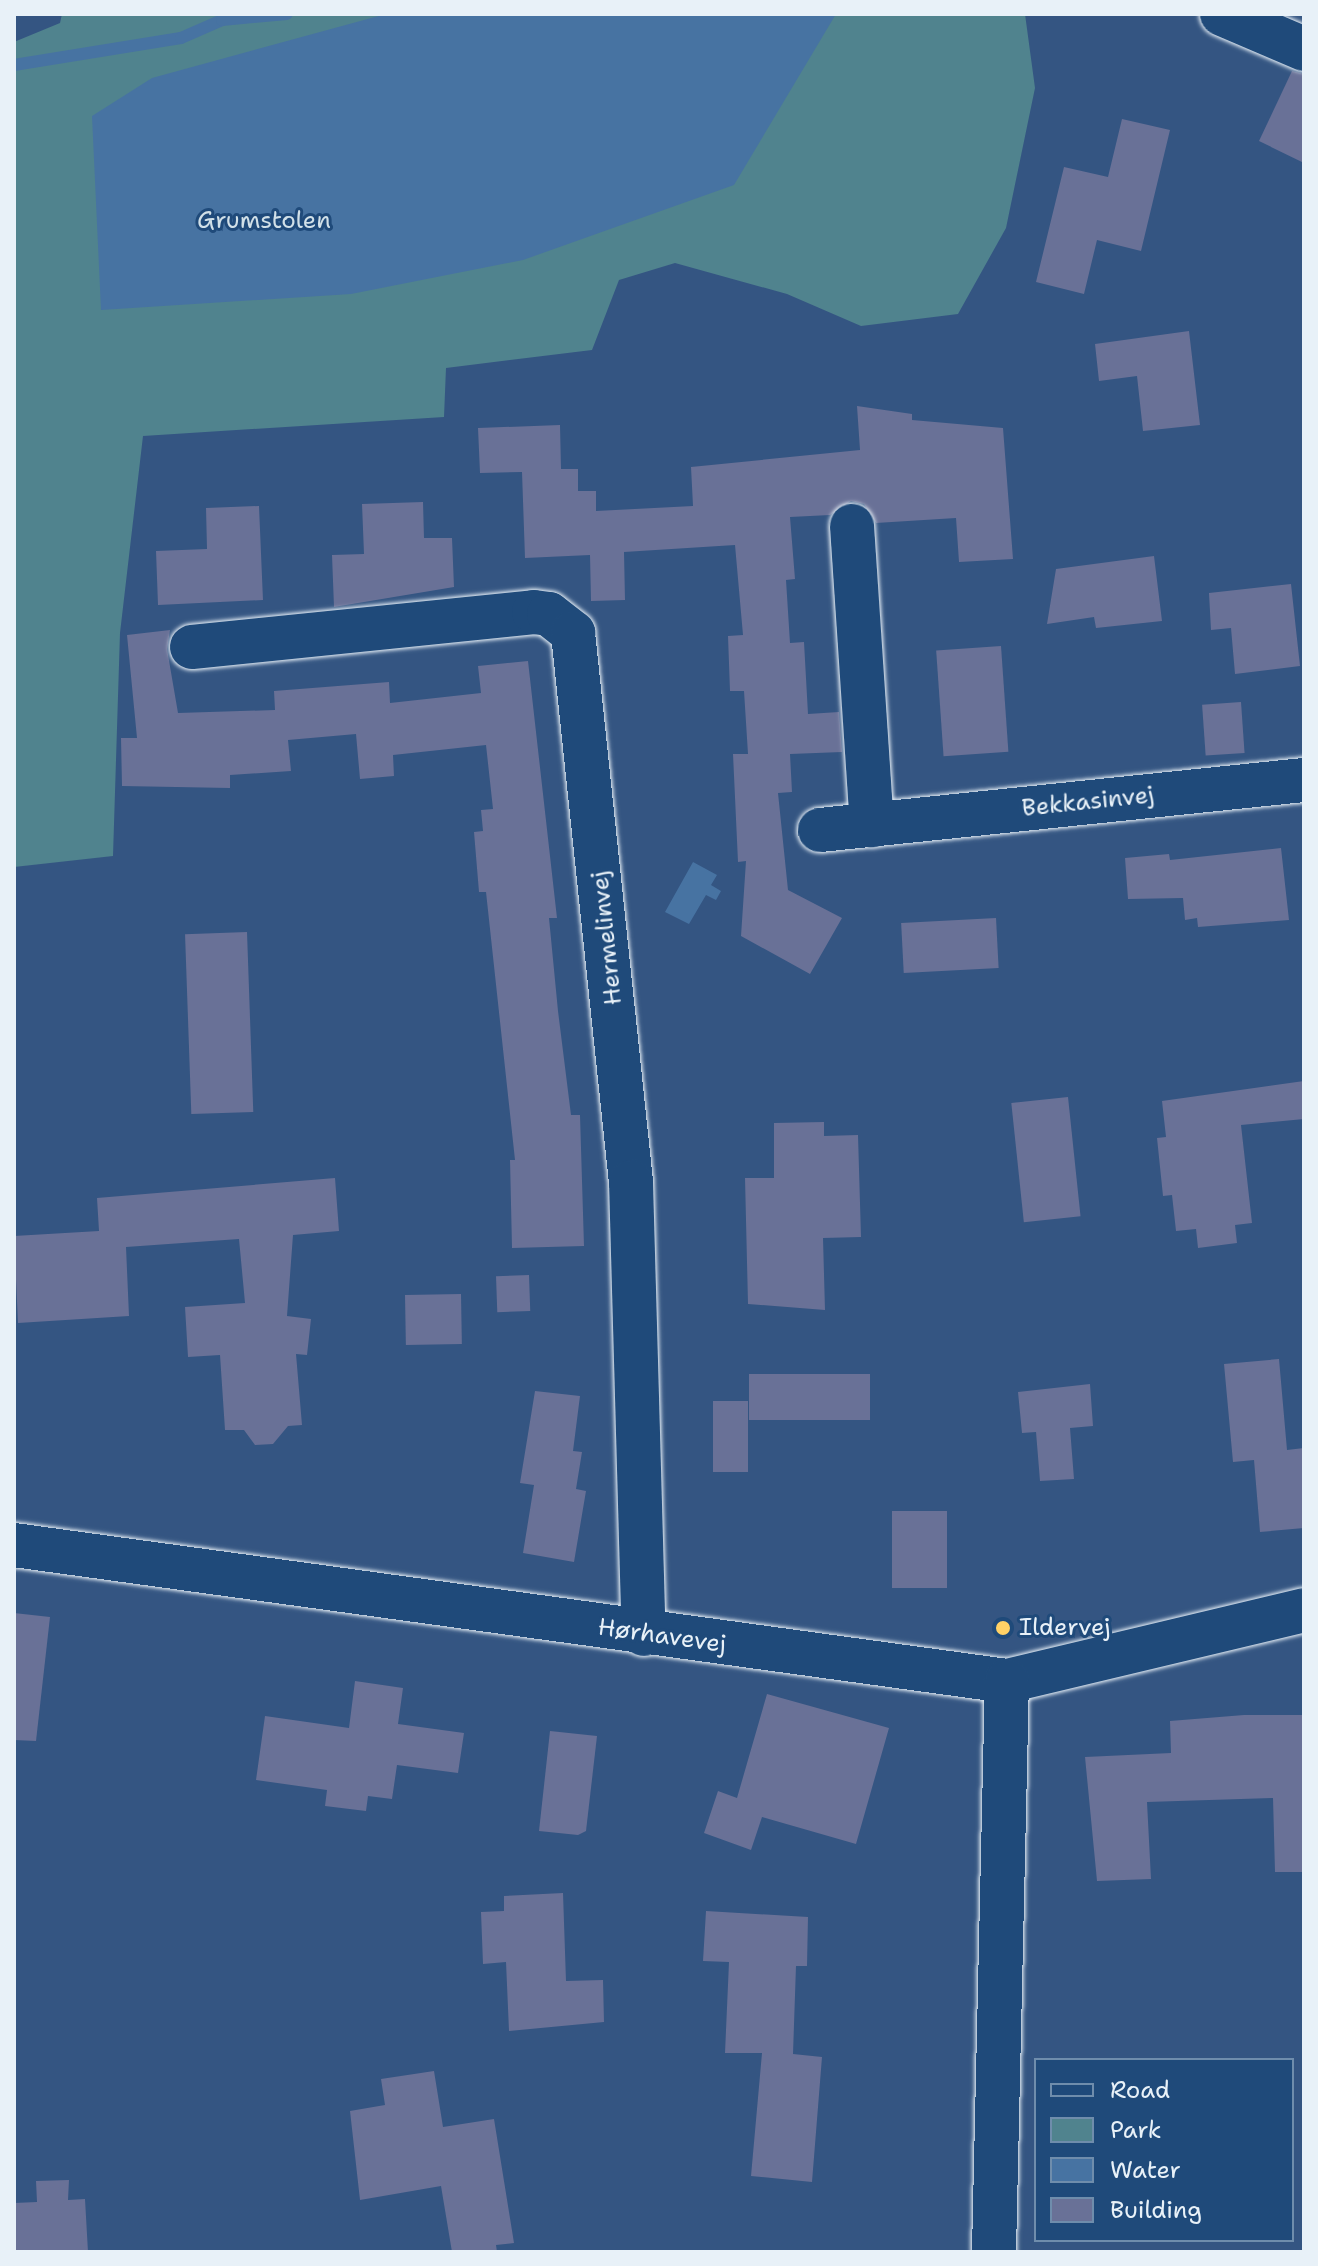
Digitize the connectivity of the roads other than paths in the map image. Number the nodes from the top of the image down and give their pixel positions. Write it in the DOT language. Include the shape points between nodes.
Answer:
graph roads {
  1 [pos="1222,14"];
  2 [pos="1304,49"];
  3 [pos="852,526"];
  4 [pos="192,647"];
  5 [pos="1304,780"];
  6 [pos="872,825"];
  7 [pos="820,830"];
  8 [pos="14,1545"];
  9 [pos="1304,1610"];
  10 [pos="644,1634"];
  11 [pos="1007,1681"];
  12 [pos="994,2252"];
  1 -- 2 [label="street"];
  3 -- 6 [label="street"];
  4 -- 10 [label="street, Hermelinvej" via="534,612 549,614 573,633 631,1182"];
  5 -- 6 [label="street, Bekkasinvej"];
  6 -- 7 [label="street, Bekkasinvej"];
  8 -- 10 [label="street, Hørhavevej"];
  9 -- 11 [label="street, Hørhavevej"];
  10 -- 11 [label="street, Hørhavevej"];
  11 -- 12 [label="street"];
}
